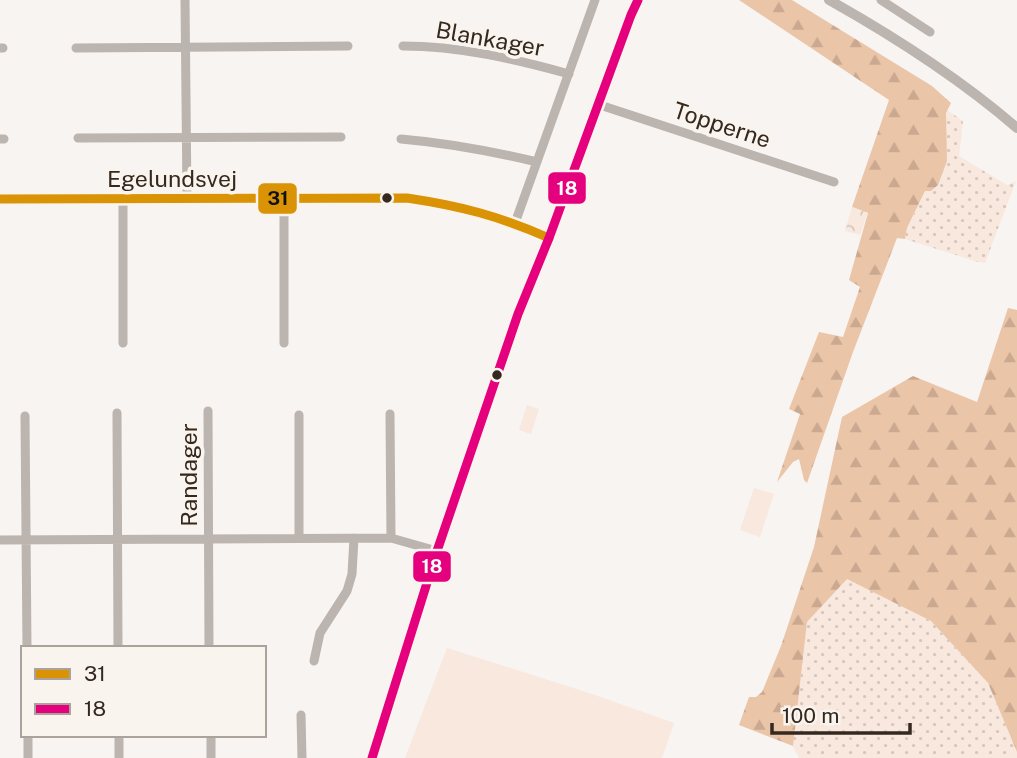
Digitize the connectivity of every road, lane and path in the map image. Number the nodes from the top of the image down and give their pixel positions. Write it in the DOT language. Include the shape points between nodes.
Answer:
graph roads {
  1 [pos="185,0"];
  2 [pos="595,0"];
  3 [pos="638,0"];
  4 [pos="829,0"];
  5 [pos="881,0"];
  6 [pos="930,32"];
  7 [pos="348,46"];
  8 [pos="403,46"];
  9 [pos="186,47"];
  10 [pos="76,48"];
  11 [pos="569,74"];
  12 [pos="597,104"];
  13 [pos="1017,128"];
  14 [pos="341,137"];
  15 [pos="78,138"];
  16 [pos="186,138"];
  17 [pos="401,139"];
  18 [pos="537,162"];
  19 [pos="834,182"];
  20 [pos="123,198"];
  21 [pos="187,198"];
  22 [pos="284,198"];
  23 [pos="0,199"];
  24 [pos="515,223"];
  25 [pos="549,238"];
  26 [pos="123,343"];
  27 [pos="284,343"];
  28 [pos="208,411"];
  29 [pos="117,413"];
  30 [pos="390,414"];
  31 [pos="299,415"];
  32 [pos="25,416"];
  33 [pos="209,538"];
  34 [pos="299,538"];
  35 [pos="354,538"];
  36 [pos="391,538"];
  37 [pos="26,539"];
  38 [pos="117,539"];
  39 [pos="0,540"];
  40 [pos="437,551"];
  41 [pos="27,646"];
  42 [pos="118,646"];
  43 [pos="209,646"];
  44 [pos="314,661"];
  45 [pos="301,715"];
  46 [pos="27,737"];
  47 [pos="119,737"];
  48 [pos="211,737"];
  49 [pos="28,758"];
  50 [pos="119,758"];
  51 [pos="211,758"];
  52 [pos="302,758"];
  53 [pos="372,758"];
  1 -- 9 [label="street"];
  2 -- 11 [label="street, Blankager"];
  3 -- 12 [label="street"];
  4 -- 13 [label="street" via="953,77"];
  5 -- 6 [label="street"];
  7 -- 9 [label="street"];
  8 -- 11 [label="street, Blankager" via="492,55"];
  9 -- 10 [label="street"];
  9 -- 16 [label="street"];
  11 -- 18 [label="street, Blankager"];
  12 -- 19 [label="street, Topperne"];
  12 -- 25 [label="street"];
  14 -- 16 [label="street"];
  15 -- 16 [label="street"];
  16 -- 21 [label="street"];
  17 -- 18 [label="street"];
  18 -- 24 [label="street, Blankager"];
  20 -- 21 [label="street, Egelundsvej"];
  20 -- 23 [label="street, Egelundsvej"];
  20 -- 26 [label="street"];
  21 -- 22 [label="street, Egelundsvej"];
  22 -- 24 [label="street, Egelundsvej" via="407,198 468,208"];
  22 -- 27 [label="street"];
  24 -- 25 [label="street, Egelundsvej"];
  25 -- 40 [label="street" via="518,314"];
  28 -- 33 [label="street, Randager"];
  29 -- 38 [label="street"];
  30 -- 36 [label="street"];
  31 -- 34 [label="street"];
  32 -- 37 [label="street"];
  33 -- 34 [label="street, Randager"];
  33 -- 38 [label="street, Randager"];
  33 -- 43 [label="street, Randager"];
  34 -- 35 [label="street, Randager"];
  35 -- 36 [label="street, Randager"];
  35 -- 44 [label="street" via="352,574 320,634"];
  36 -- 40 [label="street, Randager"];
  37 -- 38 [label="street, Randager"];
  37 -- 39 [label="street, Randager"];
  37 -- 41 [label="street"];
  38 -- 42 [label="street"];
  40 -- 53 [label="street"];
  45 -- 52 [label="street"];
  46 -- 49 [label="street"];
  47 -- 50 [label="street"];
  48 -- 51 [label="street"];
}
